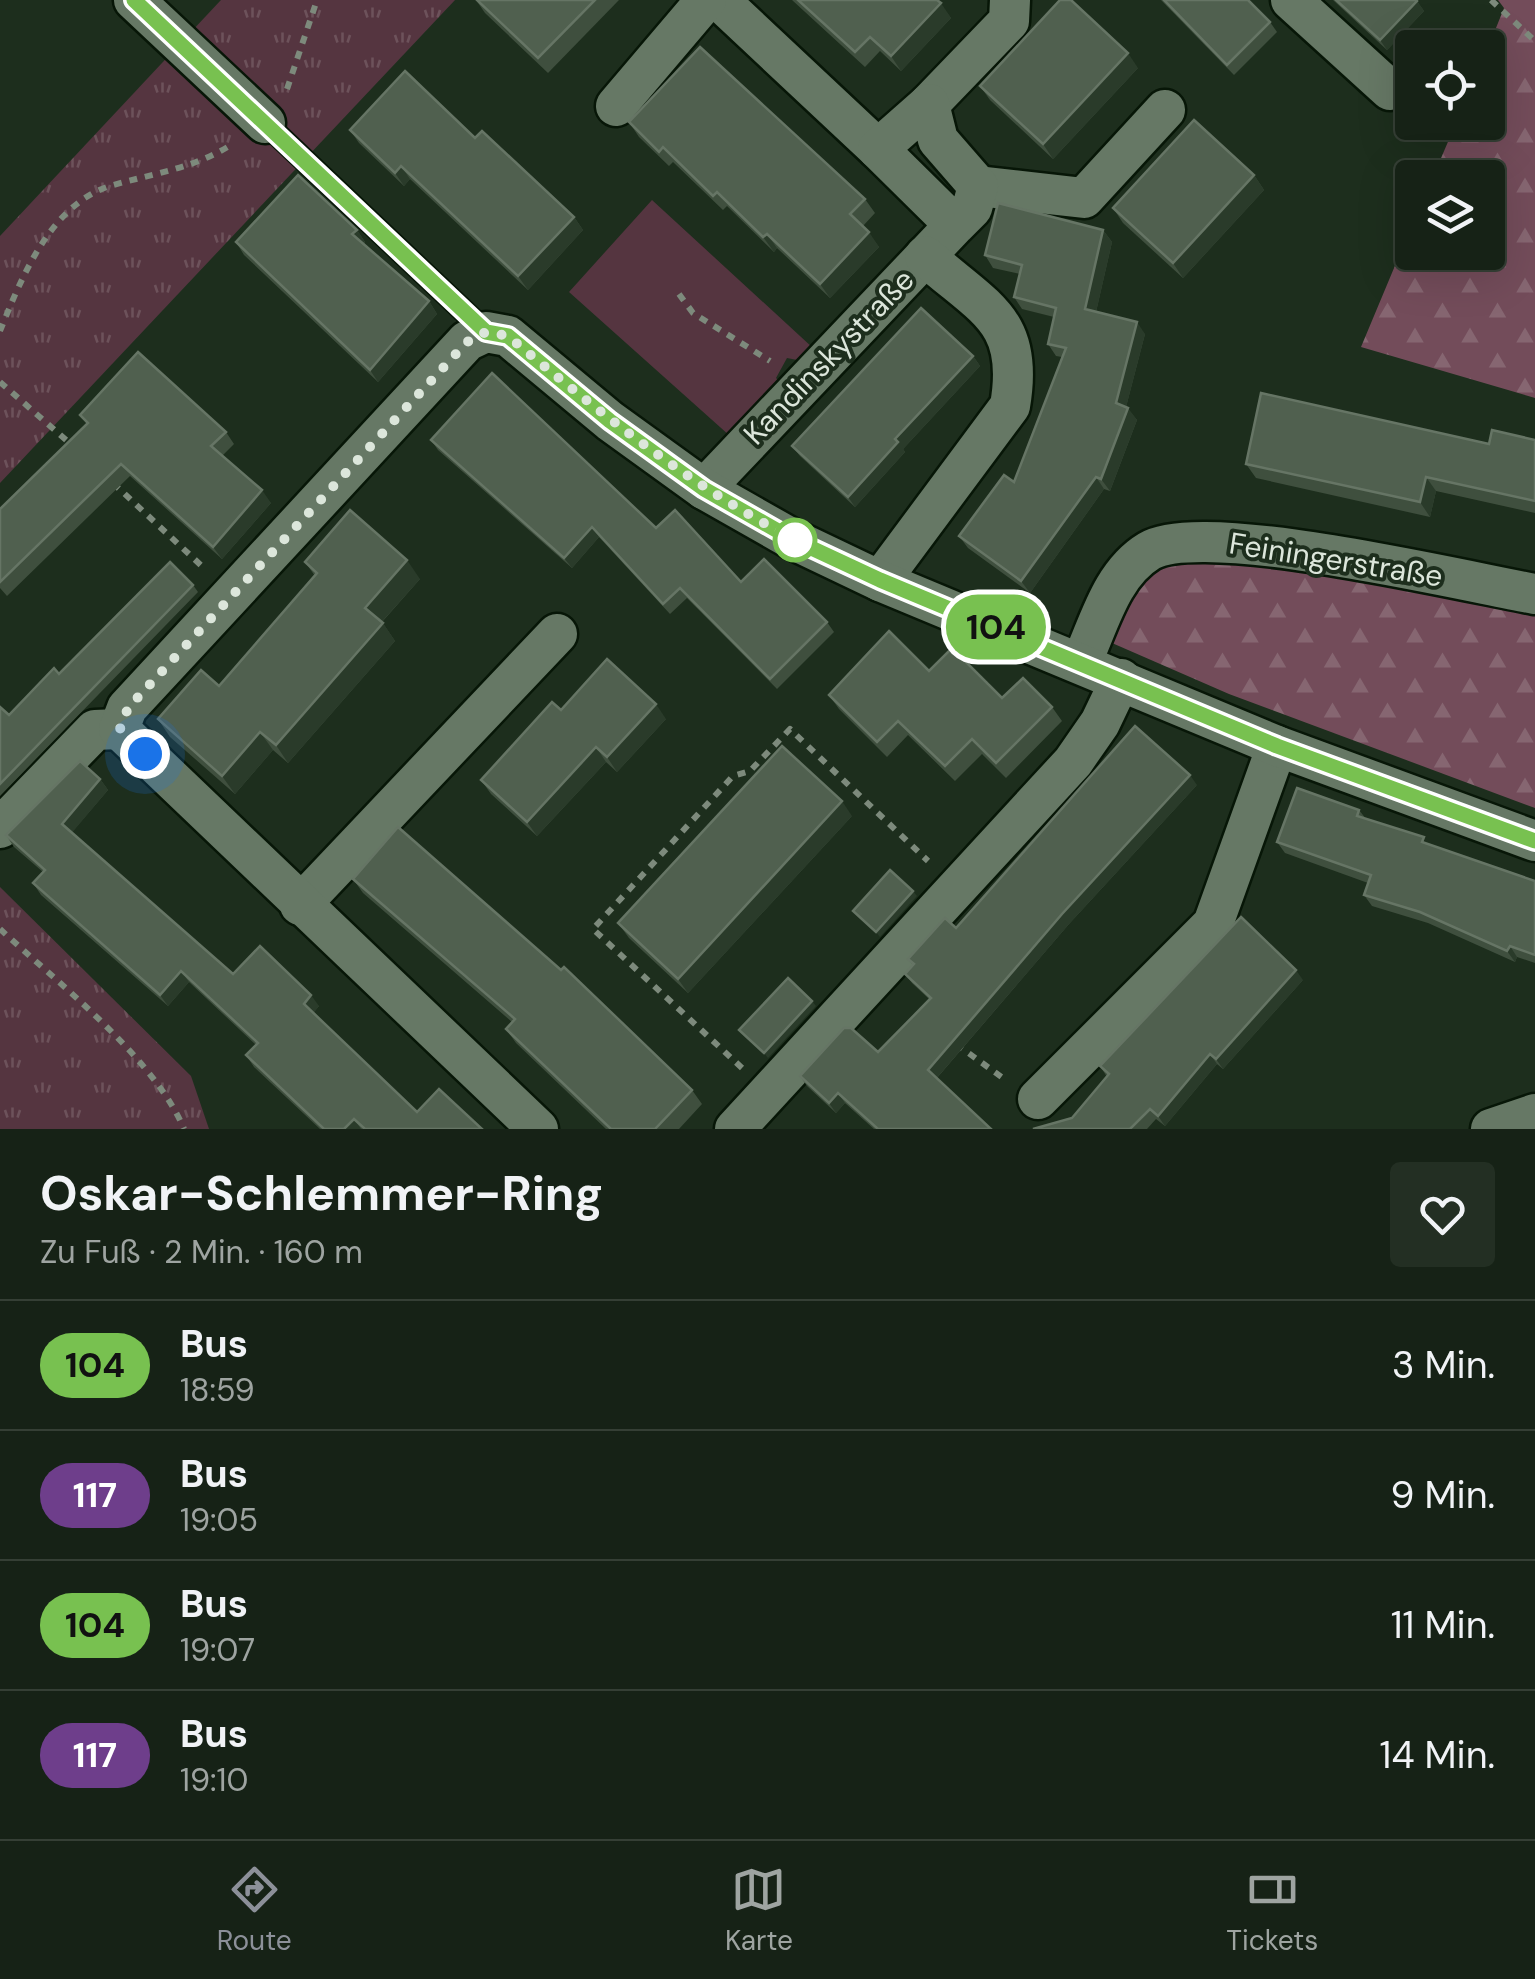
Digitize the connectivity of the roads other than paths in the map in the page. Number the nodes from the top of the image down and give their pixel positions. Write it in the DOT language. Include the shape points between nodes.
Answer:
graph roads {
  1 [pos="134,0"];
  2 [pos="706,0"];
  3 [pos="719,0"];
  4 [pos="1010,0"];
  5 [pos="1291,0"];
  6 [pos="1390,90"];
  7 [pos="929,104"];
  8 [pos="616,106"];
  9 [pos="1165,110"];
  10 [pos="266,122"];
  11 [pos="878,149"];
  12 [pos="978,186"];
  13 [pos="955,225"];
  14 [pos="926,256"];
  15 [pos="486,332"];
  16 [pos="704,489"];
  17 [pos="880,580"];
  18 [pos="1535,594"];
  19 [pos="557,634"];
  20 [pos="1082,662"];
  21 [pos="1121,678"];
  22 [pos="120,729"];
  23 [pos="1277,746"];
  24 [pos="0,828"];
  25 [pos="1535,841"];
  26 [pos="300,904"];
  27 [pos="1038,1100"];
  28 [pos="1535,1114"];
  29 [pos="538,1129"];
  30 [pos="735,1129"];
  31 [pos="1491,1129"];
  1 -- 10 [label="street"];
  2 -- 8 [label="street"];
  3 -- 11 [label="street"];
  4 -- 7 [label="street" via="1009,20"];
  5 -- 6 [label="street"];
  7 -- 11 [label="street"];
  7 -- 12 [label="street" via="938,140"];
  9 -- 12 [label="street" via="1084,198"];
  10 -- 15 [label="lane"];
  11 -- 13 [label="street"];
  12 -- 13 [label="street, Kandinskystraße" via="972,208"];
  13 -- 14 [label="street, Kandinskystraße"];
  14 -- 16 [label="street, Kandinskystraße"];
  14 -- 17 [label="street" via="1009,332 1016,372 1010,406"];
  15 -- 16 [label="street" via="508,336"];
  15 -- 22 [label="street" via="467,342 128,708"];
  16 -- 17 [label="street"];
  17 -- 20 [label="street"];
  18 -- 20 [label="street, Feiningerstraße" via="1231,540 1171,543 1148,552 1121,576"];
  19 -- 26 [label="street"];
  20 -- 21 [label="street"];
  21 -- 23 [label="street"];
  21 -- 30 [label="street" via="1073,762"];
  22 -- 24 [label="street" via="95,730"];
  22 -- 26 [label="street"];
  23 -- 25 [label="street"];
  23 -- 27 [label="street" via="1213,924"];
  26 -- 29 [label="street"];
  28 -- 31 [label="street"];
}
